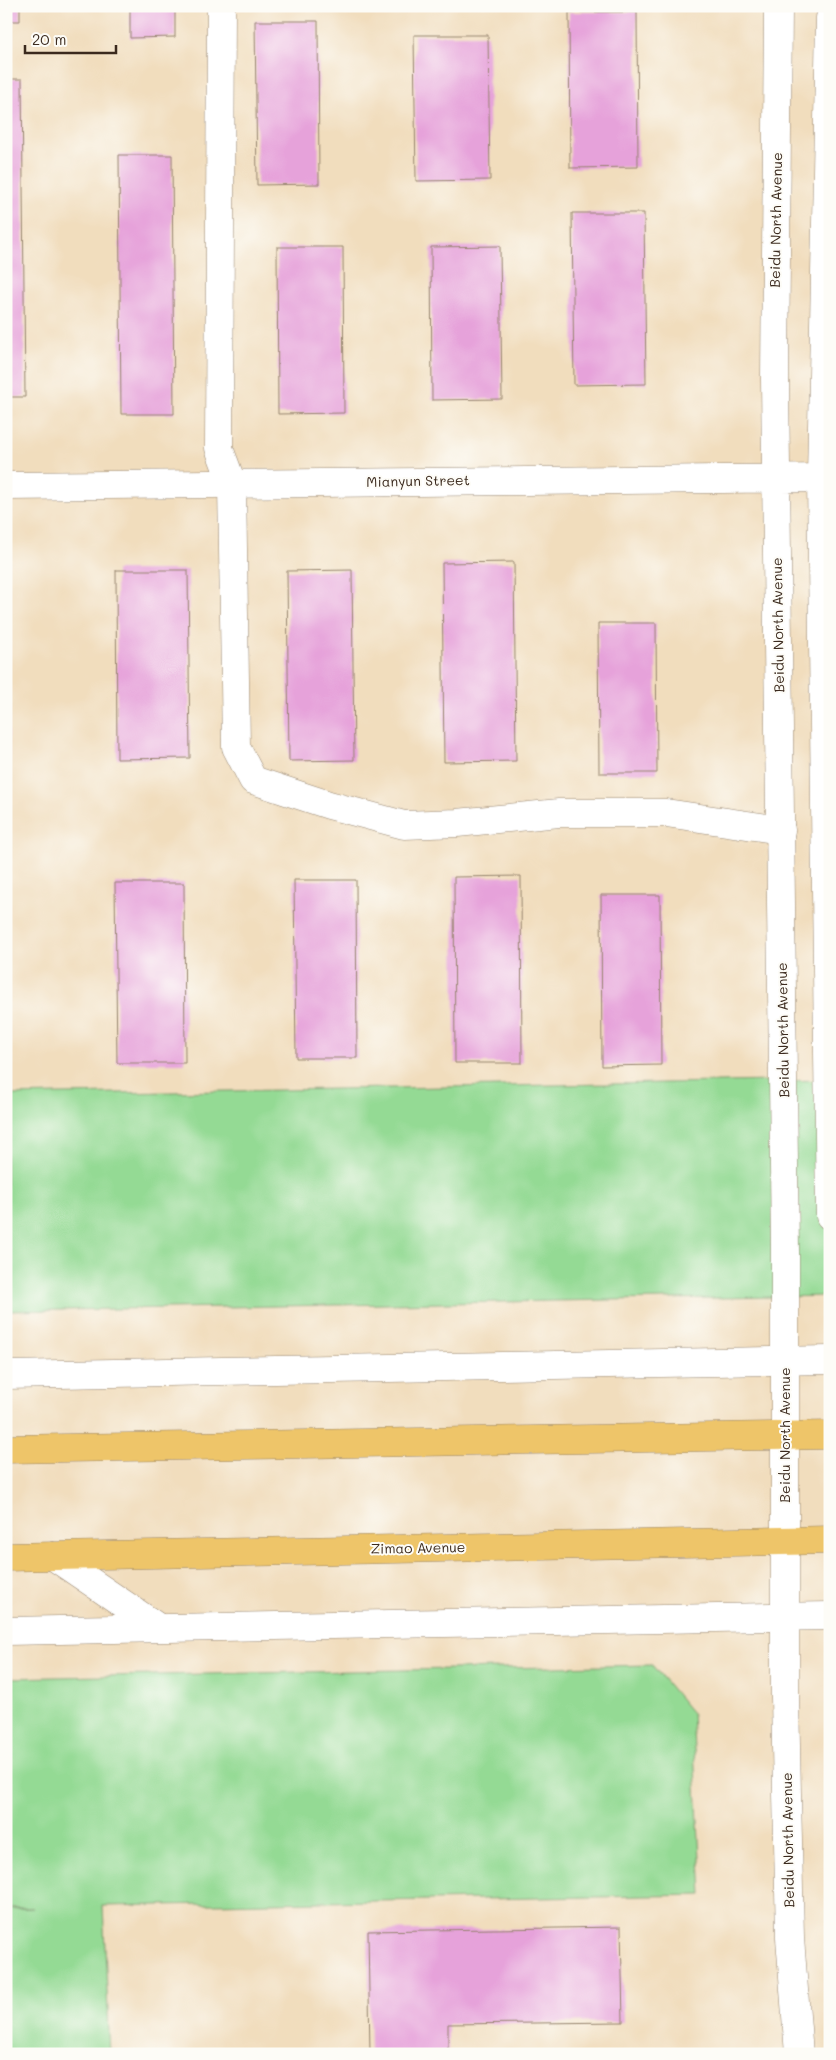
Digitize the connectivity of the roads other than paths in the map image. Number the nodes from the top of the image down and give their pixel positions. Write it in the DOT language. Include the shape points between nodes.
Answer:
graph roads {
  1 [pos="221,6"];
  2 [pos="778,6"];
  3 [pos="830,18"];
  4 [pos="776,478"];
  5 [pos="825,478"];
  6 [pos="232,483"];
  7 [pos="6,486"];
  8 [pos="781,830"];
  9 [pos="830,1216"];
  10 [pos="830,1360"];
  11 [pos="785,1361"];
  12 [pos="6,1375"];
  13 [pos="830,1435"];
  14 [pos="785,1436"];
  15 [pos="6,1448"];
  16 [pos="830,1540"];
  17 [pos="785,1541"];
  18 [pos="53,1556"];
  19 [pos="6,1557"];
  20 [pos="785,1616"];
  21 [pos="830,1616"];
  22 [pos="159,1628"];
  23 [pos="6,1631"];
  24 [pos="799,2054"];
  1 -- 6 [label="street" via="219,448"];
  2 -- 4 [label="street, Beidu North Avenue"];
  3 -- 5 [label="street"];
  4 -- 5 [label="street, Mianyun Street"];
  4 -- 6 [label="street, Mianyun Street"];
  4 -- 8 [label="street, Beidu North Avenue"];
  5 -- 9 [label="street"];
  6 -- 7 [label="street, Mianyun Street"];
  6 -- 8 [label="street" via="236,747 253,780 404,825 559,813 666,813"];
  8 -- 11 [label="street, Beidu North Avenue"];
  10 -- 11 [label="street"];
  11 -- 12 [label="street"];
  11 -- 14 [label="street, Beidu North Avenue"];
  13 -- 14 [label="highway"];
  14 -- 15 [label="highway"];
  14 -- 17 [label="street, Beidu North Avenue"];
  16 -- 17 [label="highway, Zimao Avenue"];
  17 -- 18 [label="highway, Zimao Avenue"];
  17 -- 20 [label="street, Beidu North Avenue"];
  18 -- 19 [label="highway, Zimao Avenue"];
  18 -- 22 [label="street"];
  20 -- 21 [label="street"];
  20 -- 22 [label="street"];
  20 -- 24 [label="street, Beidu North Avenue" via="790,1938"];
  22 -- 23 [label="street"];
}
